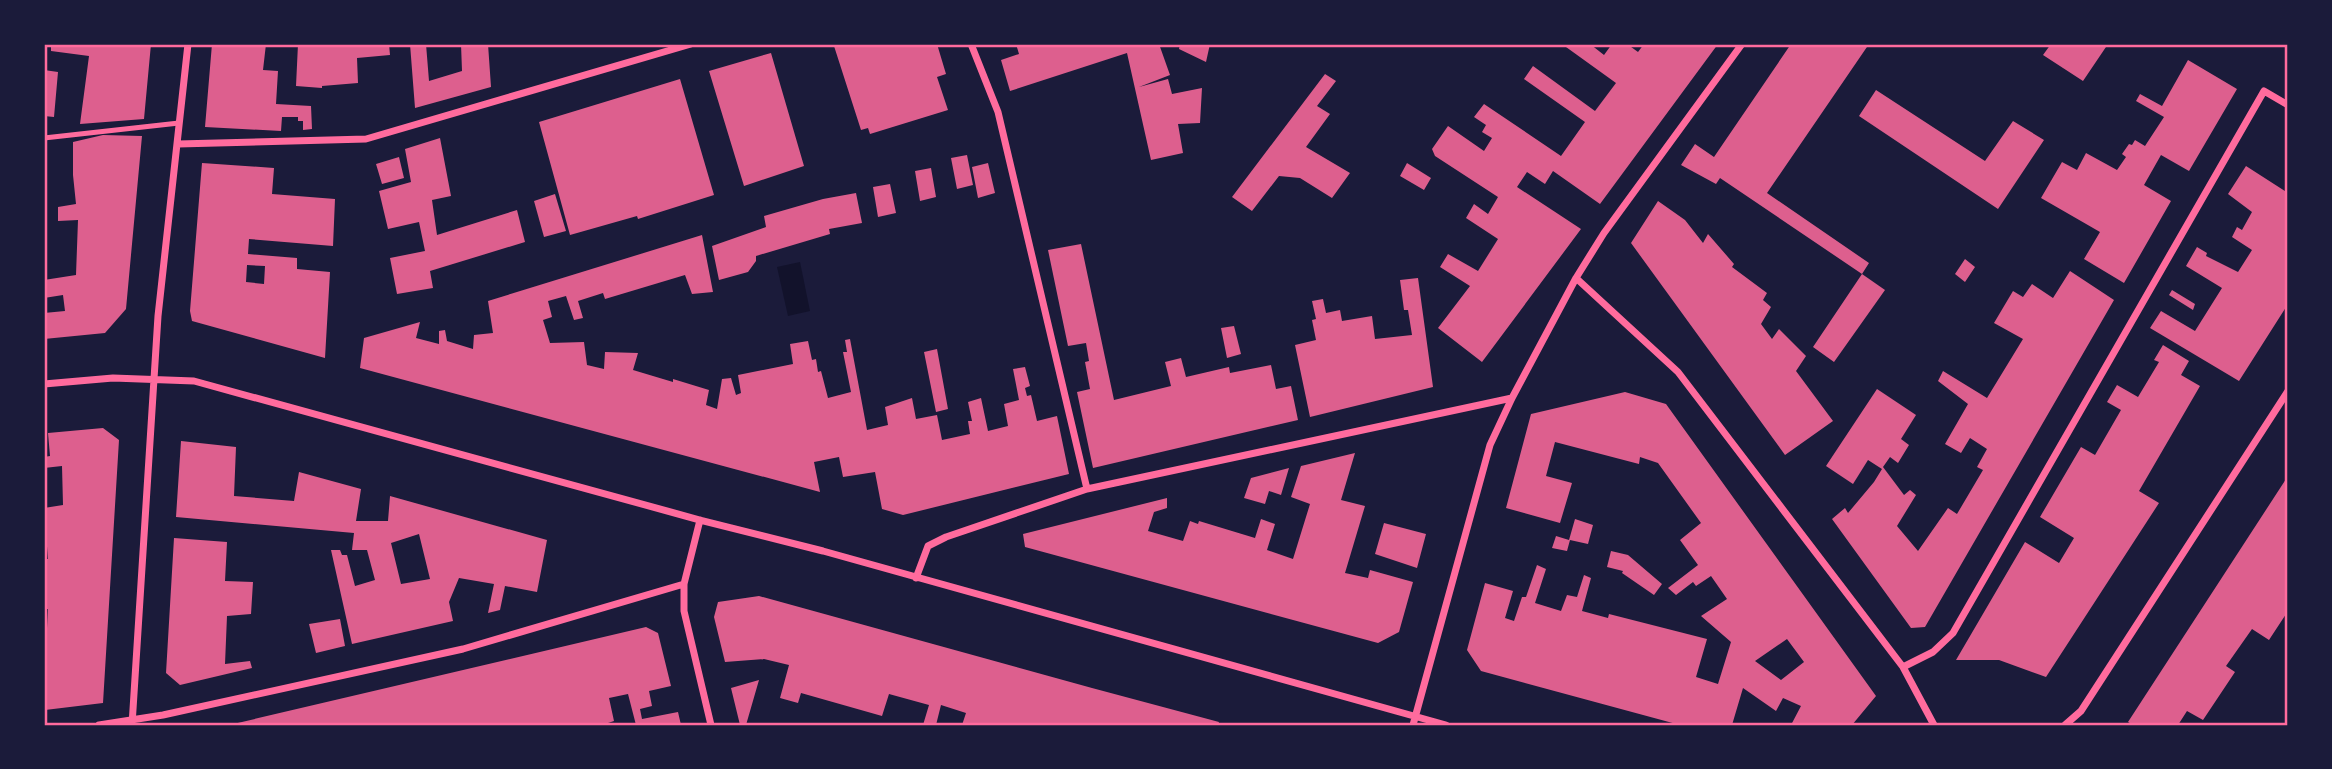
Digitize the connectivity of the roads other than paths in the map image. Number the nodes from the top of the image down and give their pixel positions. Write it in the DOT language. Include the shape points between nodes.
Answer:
graph roads {
  1 [pos="188,44"];
  2 [pos="691,44"];
  3 [pos="971,44"];
  4 [pos="1742,44"];
  5 [pos="2288,105"];
  6 [pos="179,123"];
  7 [pos="44,138"];
  8 [pos="178,144"];
  9 [pos="1576,278"];
  10 [pos="155,379"];
  11 [pos="44,384"];
  12 [pos="2288,391"];
  13 [pos="1512,398"];
  14 [pos="1087,489"];
  15 [pos="701,520"];
  16 [pos="916,578"];
  17 [pos="684,584"];
  18 [pos="1903,667"];
  19 [pos="1414,721"];
  20 [pos="132,722"];
  21 [pos="99,725"];
  22 [pos="711,725"];
  23 [pos="1446,725"];
  24 [pos="1934,725"];
  25 [pos="2066,725"];
  1 -- 6 [label="street"];
  2 -- 8 [label="street" via="366,139"];
  3 -- 14 [label="street" via="998,112"];
  4 -- 9 [label="street"];
  5 -- 18 [label="street" via="2264,90 1953,633 1933,652"];
  6 -- 7 [label="lane"];
  6 -- 8 [label="street"];
  8 -- 10 [label="street"];
  9 -- 13 [label="street"];
  9 -- 18 [label="street" via="1678,372"];
  10 -- 11 [label="street"];
  10 -- 15 [label="street" via="194,381"];
  10 -- 20 [label="street"];
  12 -- 25 [label="street" via="2081,711"];
  13 -- 14 [label="street"];
  13 -- 19 [label="street" via="1490,445"];
  14 -- 16 [label="street" via="928,546"];
  15 -- 16 [label="street"];
  15 -- 17 [label="street"];
  16 -- 19 [label="street"];
  17 -- 20 [label="street" via="463,649"];
  17 -- 22 [label="street" via="684,611"];
  18 -- 24 [label="street"];
  19 -- 23 [label="street"];
  20 -- 21 [label="street"];
}
